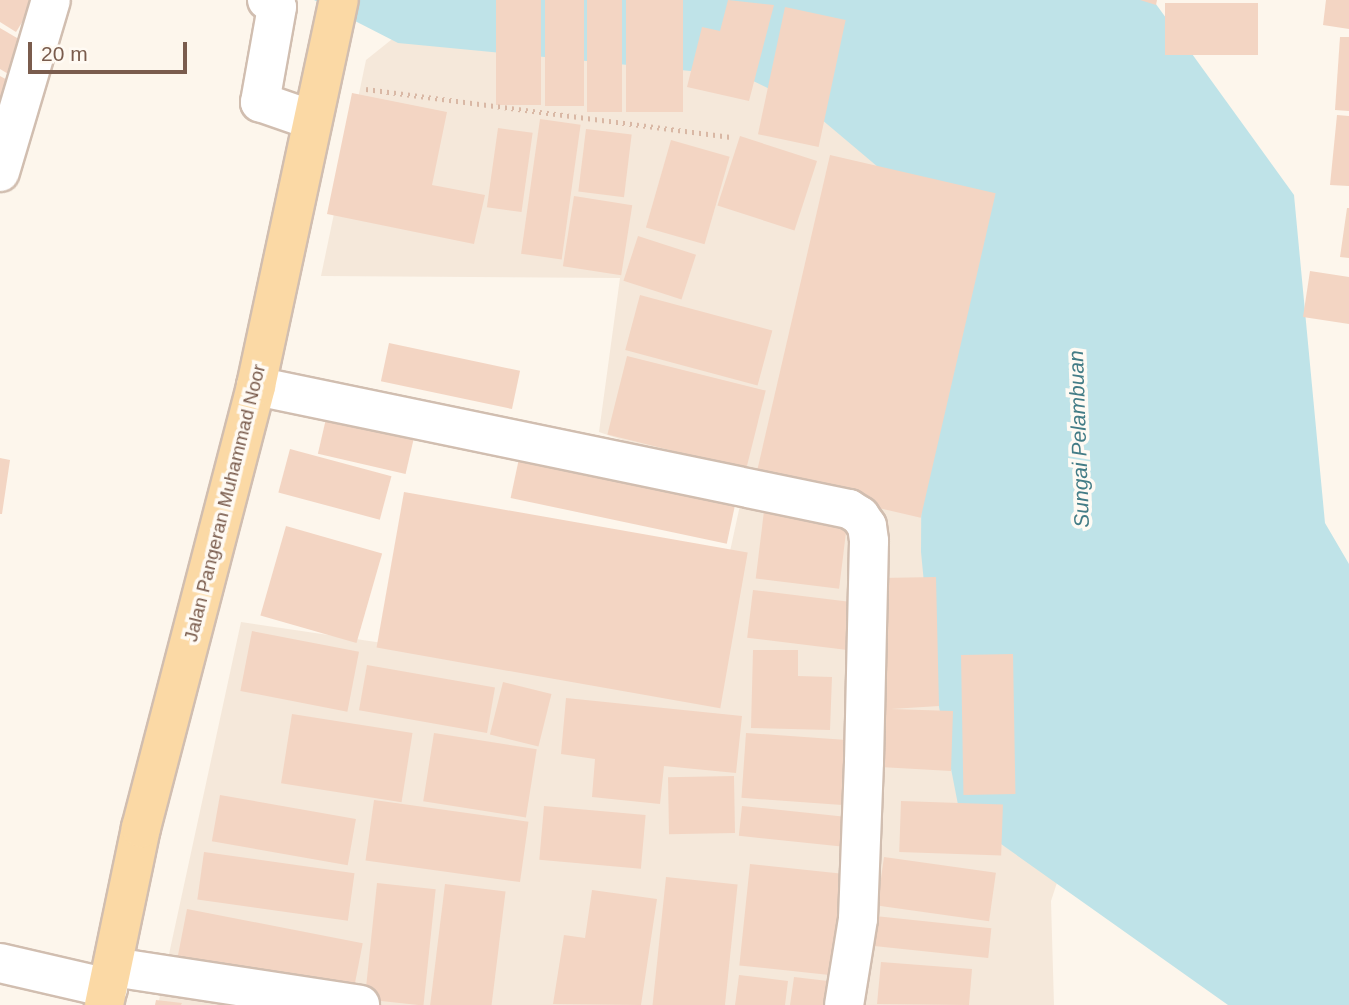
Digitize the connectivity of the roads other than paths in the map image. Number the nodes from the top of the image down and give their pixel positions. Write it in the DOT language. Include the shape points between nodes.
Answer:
graph roads {
  1 [pos="51,0"];
  2 [pos="267,0"];
  3 [pos="339,0"];
  4 [pos="312,120"];
  5 [pos="0,172"];
  6 [pos="256,386"];
  7 [pos="0,963"];
  8 [pos="108,987"];
  9 [pos="360,1005"];
  10 [pos="844,1005"];
  1 -- 5 [label="street"];
  2 -- 4 [label="street" via="277,7 260,102"];
  3 -- 4 [label="main road, Jalan Pangeran Muhammad Noor"];
  4 -- 6 [label="main road, Jalan Pangeran Muhammad Noor"];
  6 -- 8 [label="main road, Jalan Pangeran Muhammad Noor" via="141,828"];
  6 -- 10 [label="street" via="849,509 860,516 869,541 864,762 858,919"];
  7 -- 8 [label="street"];
  8 -- 9 [label="street"];
}
